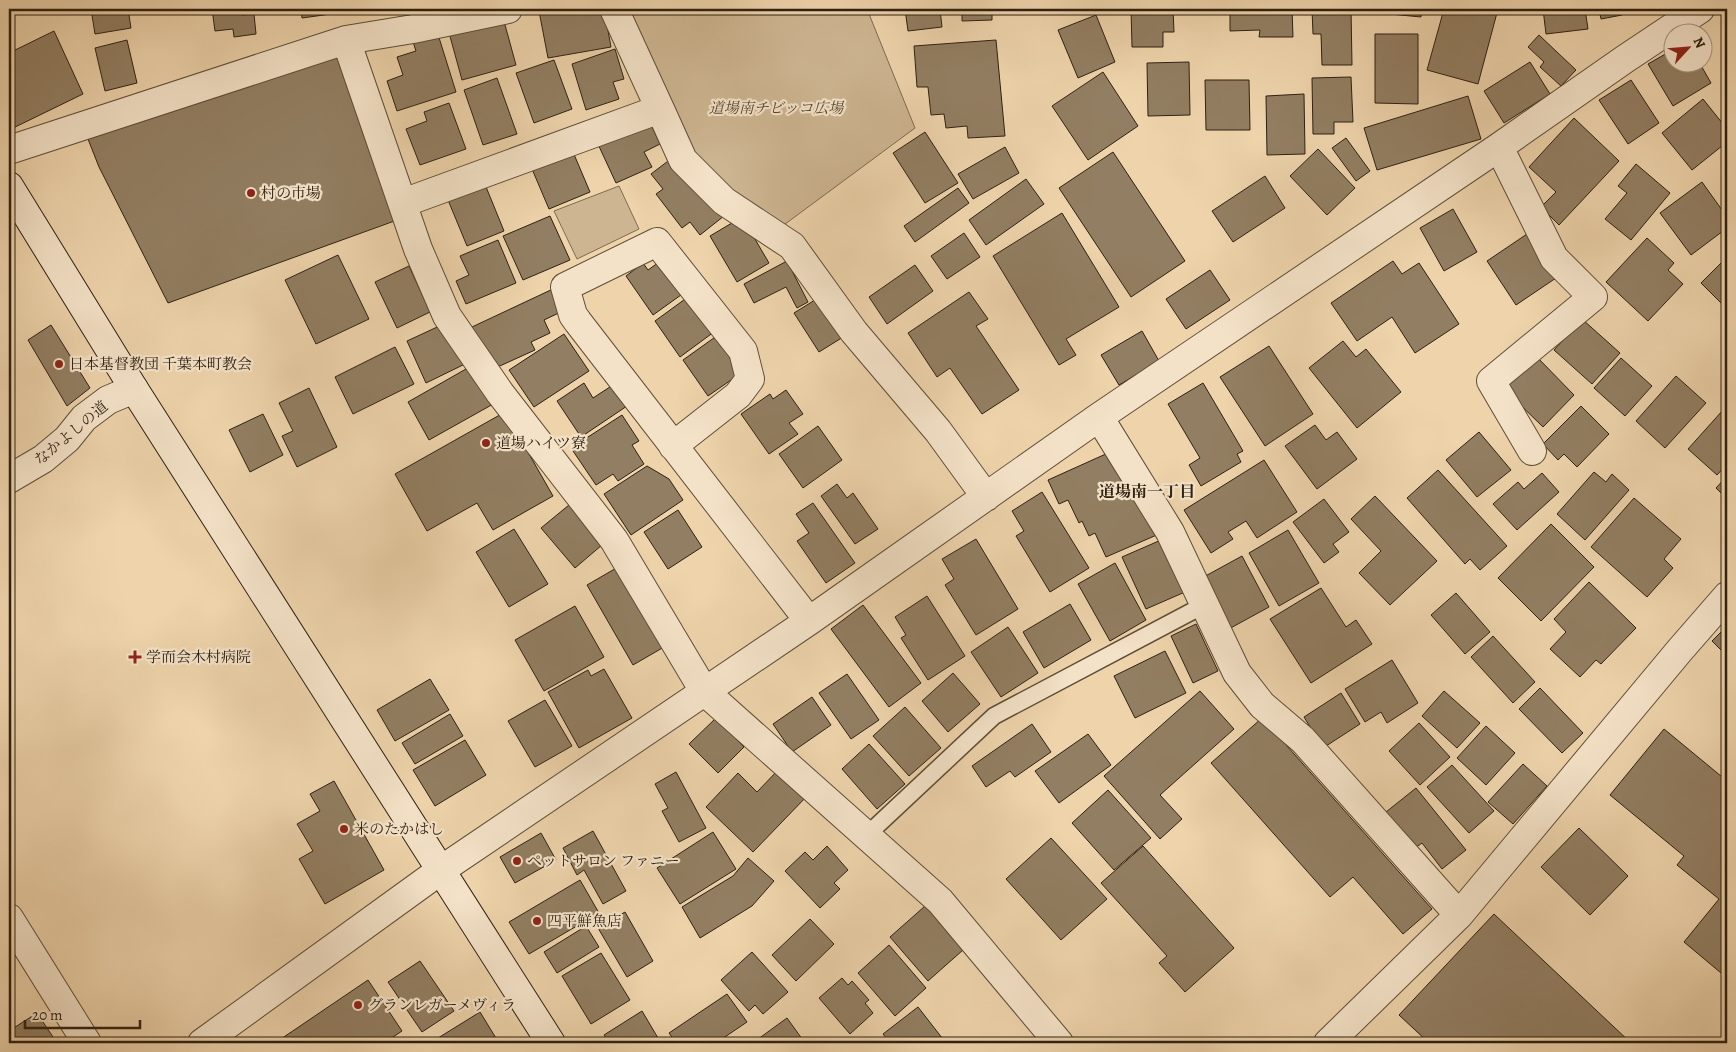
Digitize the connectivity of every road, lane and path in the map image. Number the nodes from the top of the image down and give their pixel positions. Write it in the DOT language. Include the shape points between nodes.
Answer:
graph roads {
  1 [pos="508,9"];
  2 [pos="614,9"];
  3 [pos="1700,9"];
  4 [pos="346,40"];
  5 [pos="660,109"];
  6 [pos="1499,148"];
  7 [pos="9,150"];
  8 [pos="9,186"];
  9 [pos="403,203"];
  10 [pos="134,388"];
  11 [pos="1099,417"];
  12 [pos="673,446"];
  13 [pos="1532,451"];
  14 [pos="9,478"];
  15 [pos="986,496"];
  16 [pos="1727,596"];
  17 [pos="1204,604"];
  18 [pos="809,621"];
  19 [pos="704,691"];
  20 [pos="867,835"];
  21 [pos="441,870"];
  22 [pos="1459,915"];
  23 [pos="9,918"];
  24 [pos="216,1039"];
  25 [pos="87,1043"];
  26 [pos="550,1043"];
  27 [pos="1059,1043"];
  28 [pos="1328,1043"];
  1 -- 4 [label="street"];
  2 -- 5 [label="street"];
  3 -- 6 [label="street"];
  4 -- 7 [label="street"];
  4 -- 9 [label="street"];
  5 -- 9 [label="street"];
  5 -- 15 [label="street" via="683,160 724,201 792,246 854,332 938,431"];
  6 -- 11 [label="street"];
  6 -- 13 [label="street" via="1554,258 1593,297 1491,380"];
  8 -- 10 [label="street"];
  9 -- 19 [label="street" via="418,250 447,316 500,393 614,540"];
  10 -- 14 [label="street, なかよしの道" via="108,400 84,418 67,439 43,459"];
  10 -- 21 [label="street"];
  11 -- 15 [label="street"];
  11 -- 17 [label="street" via="1170,532"];
  12 -- 12 [label="street" via="578,322 565,287 657,242 743,351 750,379 738,395"];
  12 -- 18 [label="street"];
  15 -- 18 [label="street"];
  16 -- 22 [label="street"];
  17 -- 20 [label="lane" via="994,716"];
  17 -- 22 [label="street" via="1237,673 1262,705 1303,740"];
  18 -- 19 [label="street"];
  19 -- 20 [label="street"];
  19 -- 21 [label="street"];
  20 -- 27 [label="street" via="940,902"];
  21 -- 24 [label="street"];
  21 -- 26 [label="street"];
  22 -- 28 [label="street"];
  23 -- 25 [label="street"];
}
